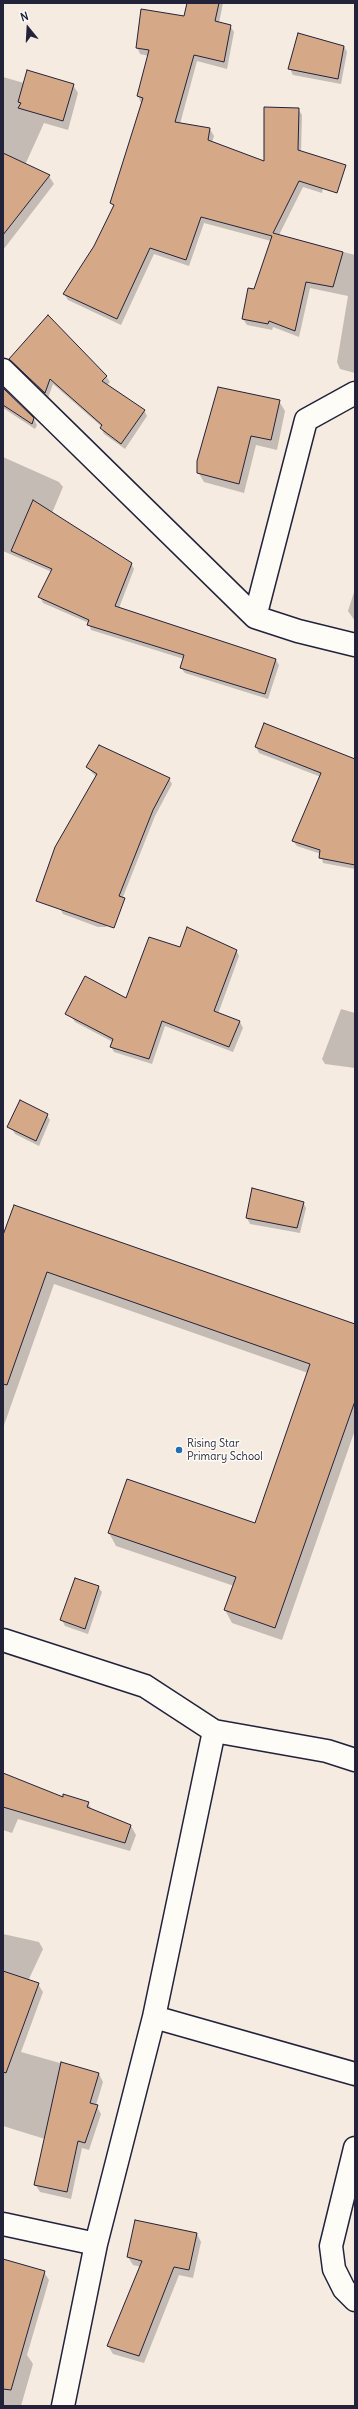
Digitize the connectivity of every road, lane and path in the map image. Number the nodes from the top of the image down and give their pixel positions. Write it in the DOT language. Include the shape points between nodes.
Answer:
graph roads {
  1 [pos="3,370"];
  2 [pos="355,393"];
  3 [pos="255,617"];
  4 [pos="355,645"];
  5 [pos="3,1640"];
  6 [pos="214,1731"];
  7 [pos="355,1760"];
  8 [pos="154,2017"];
  9 [pos="355,2074"];
  10 [pos="355,2148"];
  11 [pos="3,2224"];
  12 [pos="96,2244"];
  13 [pos="355,2300"];
  14 [pos="63,2406"];
  1 -- 3 [label="street"];
  2 -- 3 [label="street" via="306,420"];
  3 -- 4 [label="street"];
  5 -- 6 [label="street" via="145,1686"];
  6 -- 7 [label="street" via="327,1751"];
  6 -- 8 [label="street"];
  8 -- 9 [label="street"];
  8 -- 12 [label="street"];
  10 -- 13 [label="street" via="331,2246 334,2269 344,2289"];
  11 -- 12 [label="street"];
  12 -- 14 [label="street"];
}
